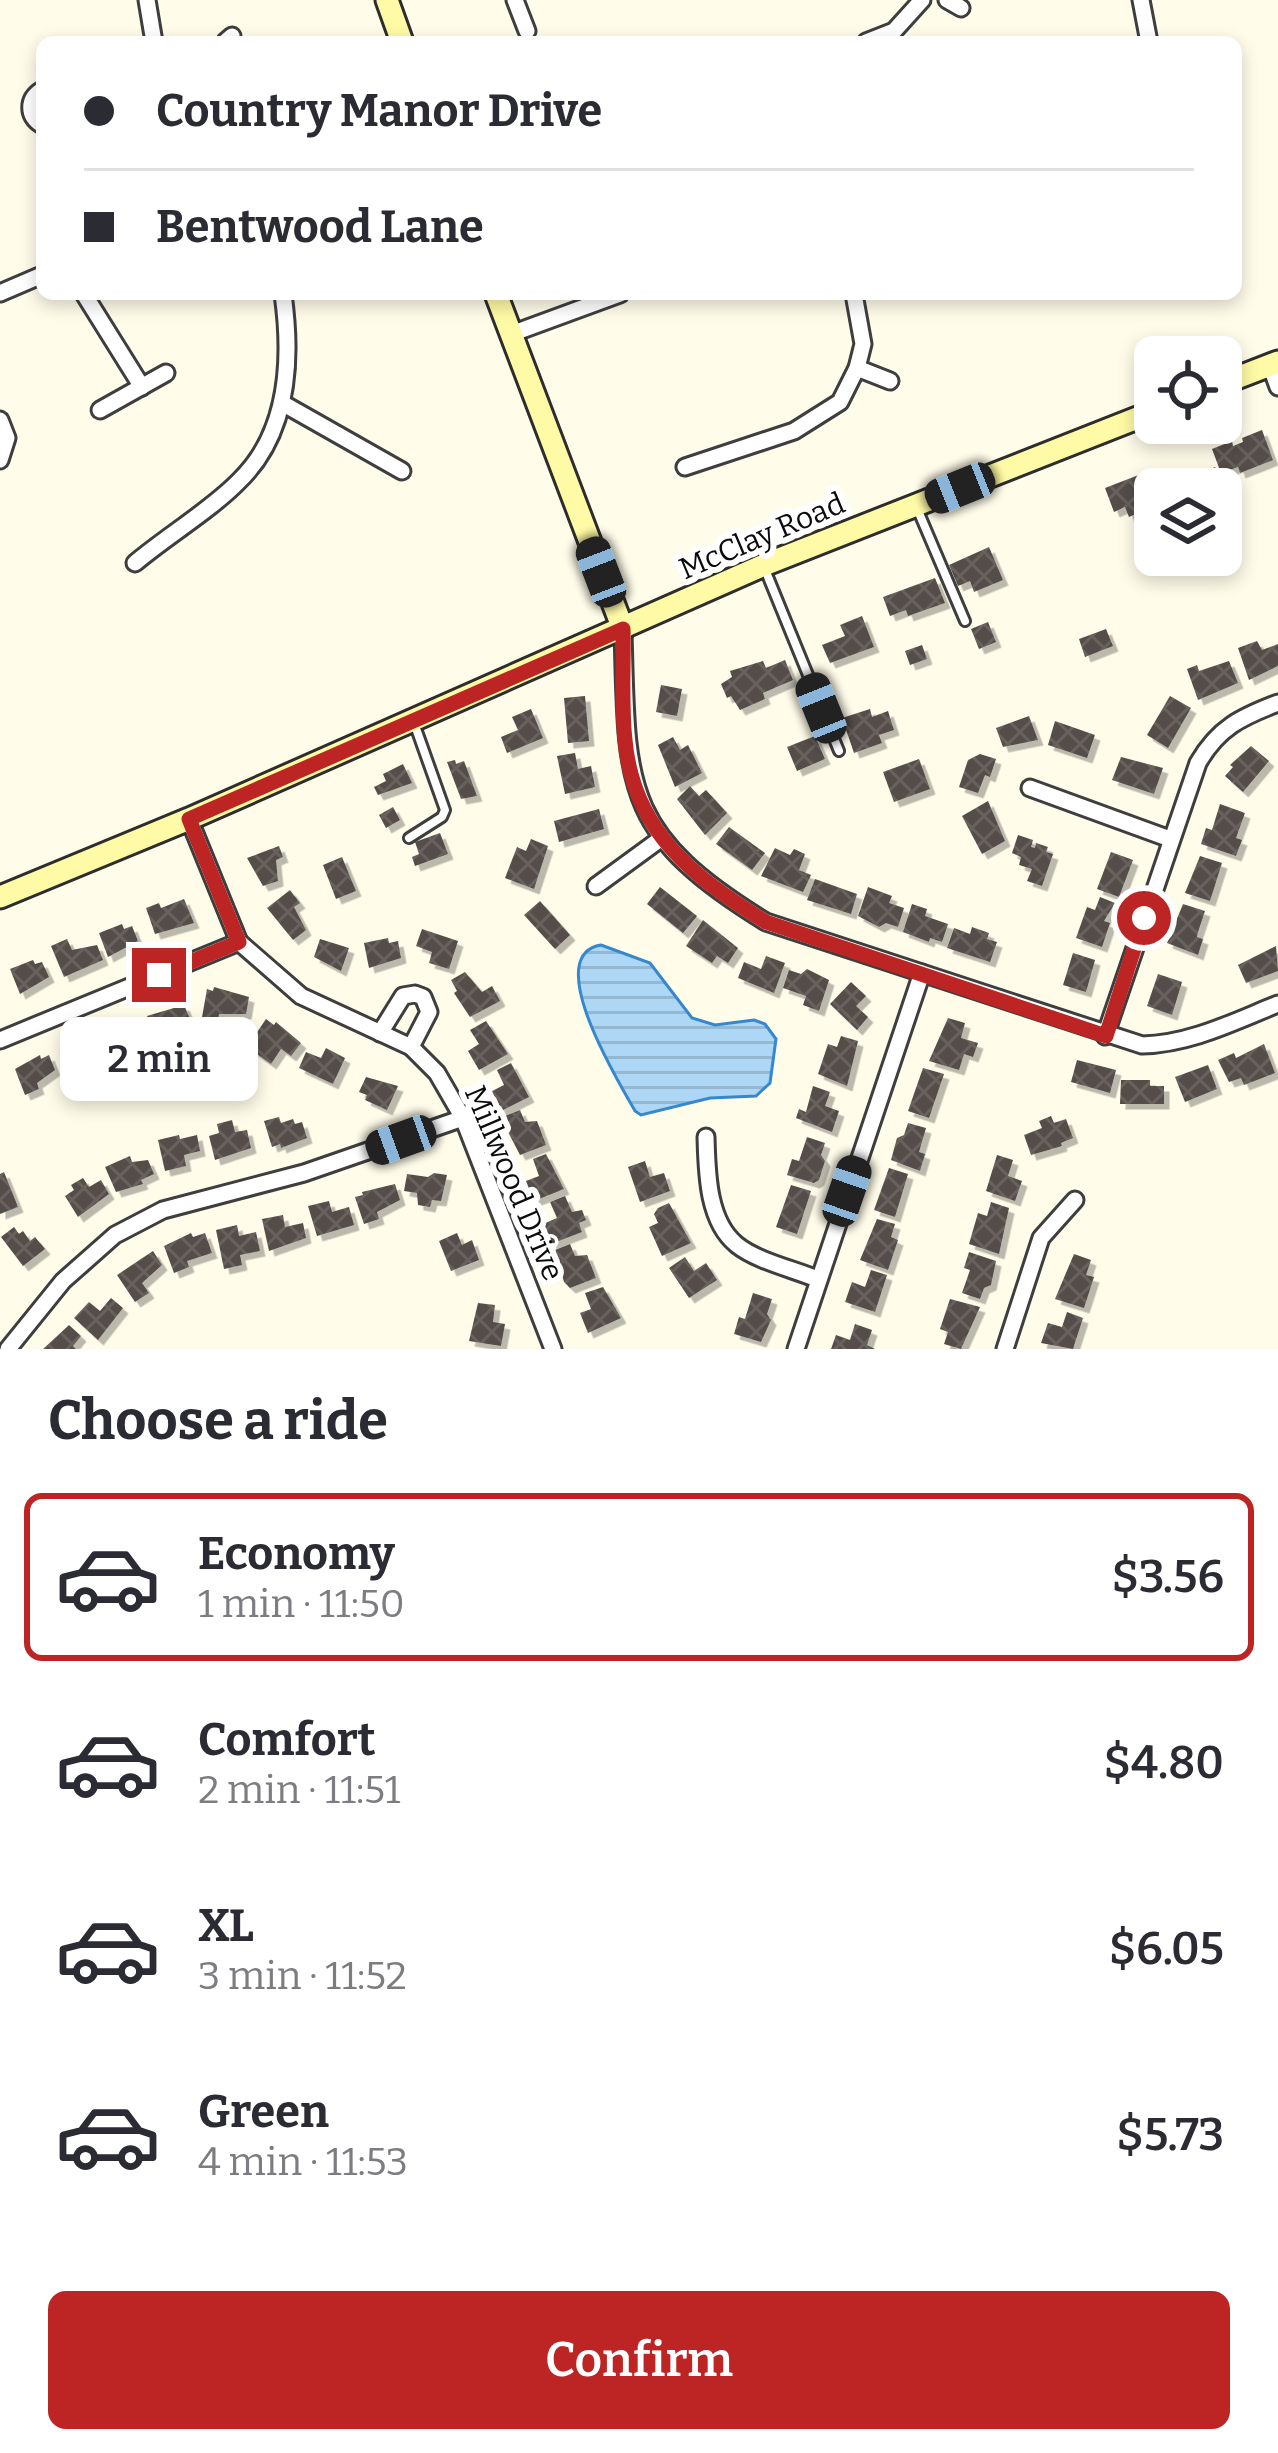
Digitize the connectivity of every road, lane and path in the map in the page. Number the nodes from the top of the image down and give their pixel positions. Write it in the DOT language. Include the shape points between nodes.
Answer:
graph roads {
  1 [pos="387,0"];
  2 [pos="515,0"];
  3 [pos="922,0"];
  4 [pos="1142,0"];
  5 [pos="145,2"];
  6 [pos="527,31"];
  7 [pos="153,36"];
  8 [pos="400,36"];
  9 [pos="881,36"];
  10 [pos="1148,36"];
  11 [pos="36,278"];
  12 [pos="0,293"];
  13 [pos="88,300"];
  14 [pos="284,300"];
  15 [pos="498,300"];
  16 [pos="604,300"];
  17 [pos="855,300"];
  18 [pos="512,334"];
  19 [pos="1274,363"];
  20 [pos="857,368"];
  21 [pos="166,373"];
  22 [pos="1242,376"];
  23 [pos="890,381"];
  24 [pos="142,387"];
  25 [pos="1278,387"];
  26 [pos="282,403"];
  27 [pos="100,410"];
  28 [pos="1134,418"];
  29 [pos="0,420"];
  30 [pos="0,460"];
  31 [pos="686,466"];
  32 [pos="403,471"];
  33 [pos="916,505"];
  34 [pos="135,563"];
  35 [pos="764,565"];
  36 [pos="965,621"];
  37 [pos="623,629"];
  38 [pos="1278,704"];
  39 [pos="412,718"];
  40 [pos="839,752"];
  41 [pos="1030,788"];
  42 [pos="189,819"];
  43 [pos="409,838"];
  44 [pos="1170,839"];
  45 [pos="659,840"];
  46 [pos="596,886"];
  47 [pos="0,896"];
  48 [pos="239,942"];
  49 [pos="922,973"];
  50 [pos="1278,1004"];
  51 [pos="380,1033"];
  52 [pos="1106,1036"];
  53 [pos="0,1040"];
  54 [pos="412,1047"];
  55 [pos="463,1118"];
  56 [pos="706,1136"];
  57 [pos="1075,1200"];
  58 [pos="817,1279"];
  59 [pos="0,1327"];
  60 [pos="9,1348"];
  61 [pos="553,1349"];
  62 [pos="796,1349"];
  63 [pos="1005,1349"];
  1 -- 8 [label="main road"];
  2 -- 6 [label="street"];
  3 -- 9 [label="street"];
  4 -- 10 [label="street"];
  5 -- 7 [label="street"];
  11 -- 12 [label="street"];
  13 -- 24 [label="street"];
  14 -- 26 [label="street"];
  15 -- 18 [label="main road"];
  16 -- 18 [label="street"];
  17 -- 20 [label="street" via="863,344"];
  18 -- 37 [label="main road"];
  19 -- 22 [label="main road"];
  19 -- 25 [label="street"];
  20 -- 23 [label="street"];
  20 -- 31 [label="street" via="840,402 794,430"];
  21 -- 24 [label="street"];
  24 -- 27 [label="street"];
  26 -- 32 [label="street"];
  26 -- 34 [label="street" via="236,485"];
  28 -- 33 [label="main road, McClay Road"];
  29 -- 30 [label="street" via="7,438"];
  33 -- 35 [label="main road, McClay Road"];
  33 -- 36 [label="lane"];
  35 -- 37 [label="main road, McClay Road"];
  35 -- 40 [label="lane"];
  37 -- 39 [label="main road, McClay Road"];
  37 -- 45 [label="street" via="631,776"];
  38 -- 44 [label="street" via="1212,739"];
  39 -- 42 [label="main road, McClay Road"];
  39 -- 43 [label="lane" via="446,810"];
  41 -- 44 [label="street"];
  42 -- 47 [label="main road, McClay Road"];
  42 -- 48 [label="street, Millwood Drive"];
  44 -- 52 [label="street"];
  45 -- 46 [label="street"];
  45 -- 49 [label="street" via="766,922"];
  48 -- 51 [label="street, Millwood Drive" via="301,996"];
  48 -- 53 [label="street"];
  49 -- 52 [label="street"];
  49 -- 58 [label="street"];
  50 -- 52 [label="street" via="1169,1044"];
  51 -- 54 [label="street, Millwood Drive"];
  51 -- 54 [label="street" via="403,995 416,994 428,1012"];
  54 -- 55 [label="street, Millwood Drive"];
  55 -- 60 [label="street" via="163,1210 115,1234 63,1281"];
  55 -- 61 [label="street, Millwood Drive"];
  56 -- 58 [label="street" via="707,1179 724,1230 739,1247"];
  57 -- 63 [label="street" via="1041,1238"];
  58 -- 62 [label="street"];
  59 -- 60 [label="street"];
}
